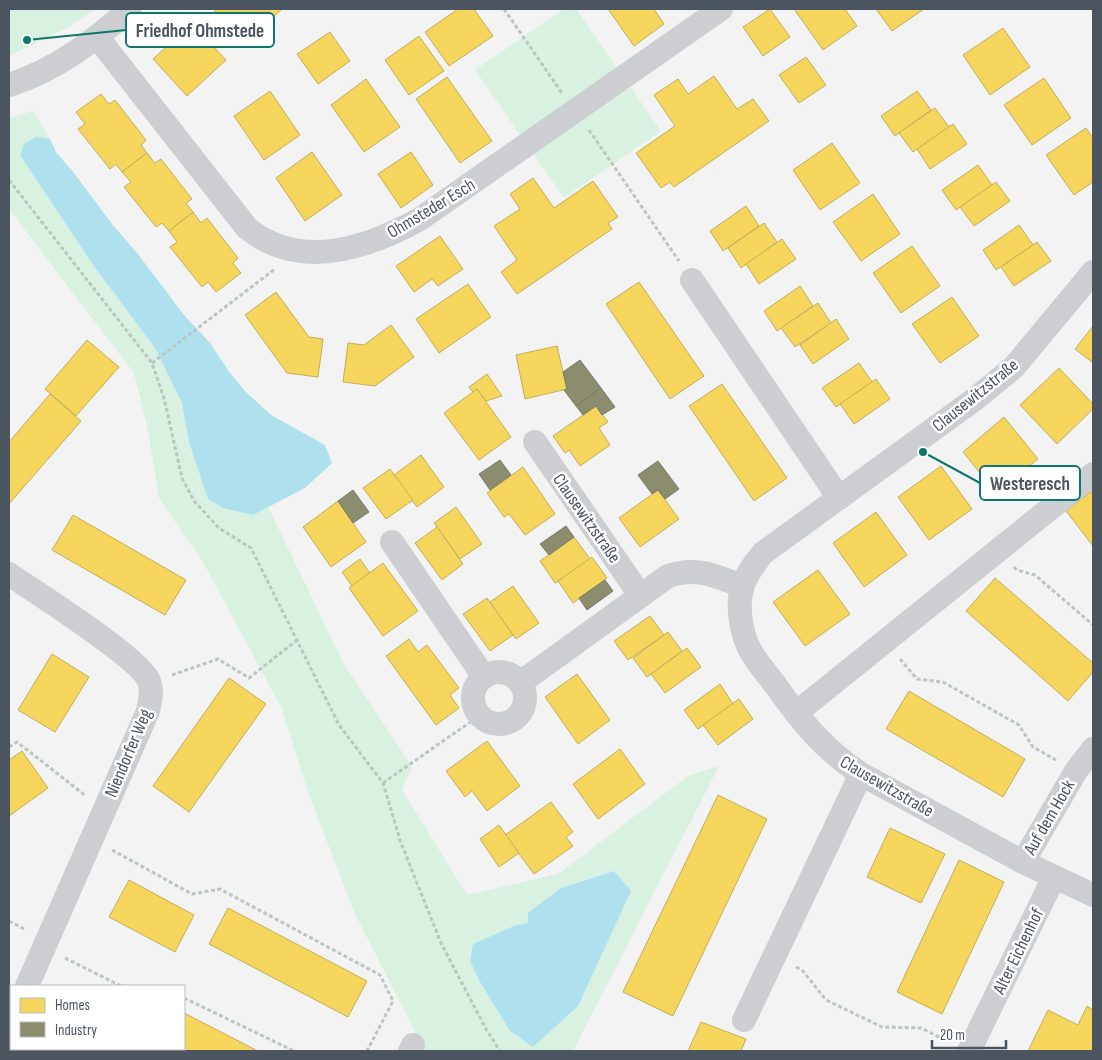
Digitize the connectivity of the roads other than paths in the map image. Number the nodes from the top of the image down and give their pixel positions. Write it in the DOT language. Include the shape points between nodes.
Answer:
graph roads {
  1 [pos="130,9"];
  2 [pos="721,9"];
  3 [pos="98,38"];
  4 [pos="9,85"];
  5 [pos="1093,272"];
  6 [pos="692,280"];
  7 [pos="535,442"];
  8 [pos="1093,474"];
  9 [pos="839,498"];
  10 [pos="392,542"];
  11 [pos="9,574"];
  12 [pos="742,586"];
  13 [pos="640,594"];
  14 [pos="484,677"];
  15 [pos="520,682"];
  16 [pos="796,713"];
  17 [pos="1093,749"];
  18 [pos="861,774"];
  19 [pos="1024,862"];
  20 [pos="1054,877"];
  21 [pos="1093,895"];
  22 [pos="27,985"];
  23 [pos="744,1020"];
  24 [pos="969,1051"];
  1 -- 3 [label="street"];
  2 -- 3 [label="street, Ohmsteder Esch" via="444,204 395,233 346,249 299,251 270,243 247,228"];
  3 -- 4 [label="street" via="58,64"];
  5 -- 9 [label="street, Clausewitzstraße" via="1014,367"];
  6 -- 9 [label="street"];
  7 -- 13 [label="street, Clausewitzstraße"];
  8 -- 16 [label="street"];
  9 -- 12 [label="street, Clausewitzstraße" via="763,553 750,568"];
  10 -- 14 [label="street"];
  11 -- 22 [label="street, Niendorfer Weg" via="134,661 150,682 151,697 148,711"];
  12 -- 13 [label="street" via="711,574 685,570 668,576"];
  12 -- 16 [label="street, Clausewitzstraße" via="743,630 751,652"];
  13 -- 15 [label="street"];
  14 -- 15 [label="street" via="499,672"];
  14 -- 15 [label="street" via="473,691 474,708 484,721 498,725 513,720 524,707"];
  16 -- 18 [label="street, Clausewitzstraße" via="817,740"];
  17 -- 19 [label="street, Auf dem Hock" via="1076,772"];
  18 -- 19 [label="street, Clausewitzstraße"];
  18 -- 23 [label="street"];
  19 -- 20 [label="street, Clausewitzstraße"];
  20 -- 21 [label="street, Clausewitzstraße"];
  20 -- 24 [label="street, Alter Eichenhof"];
}
